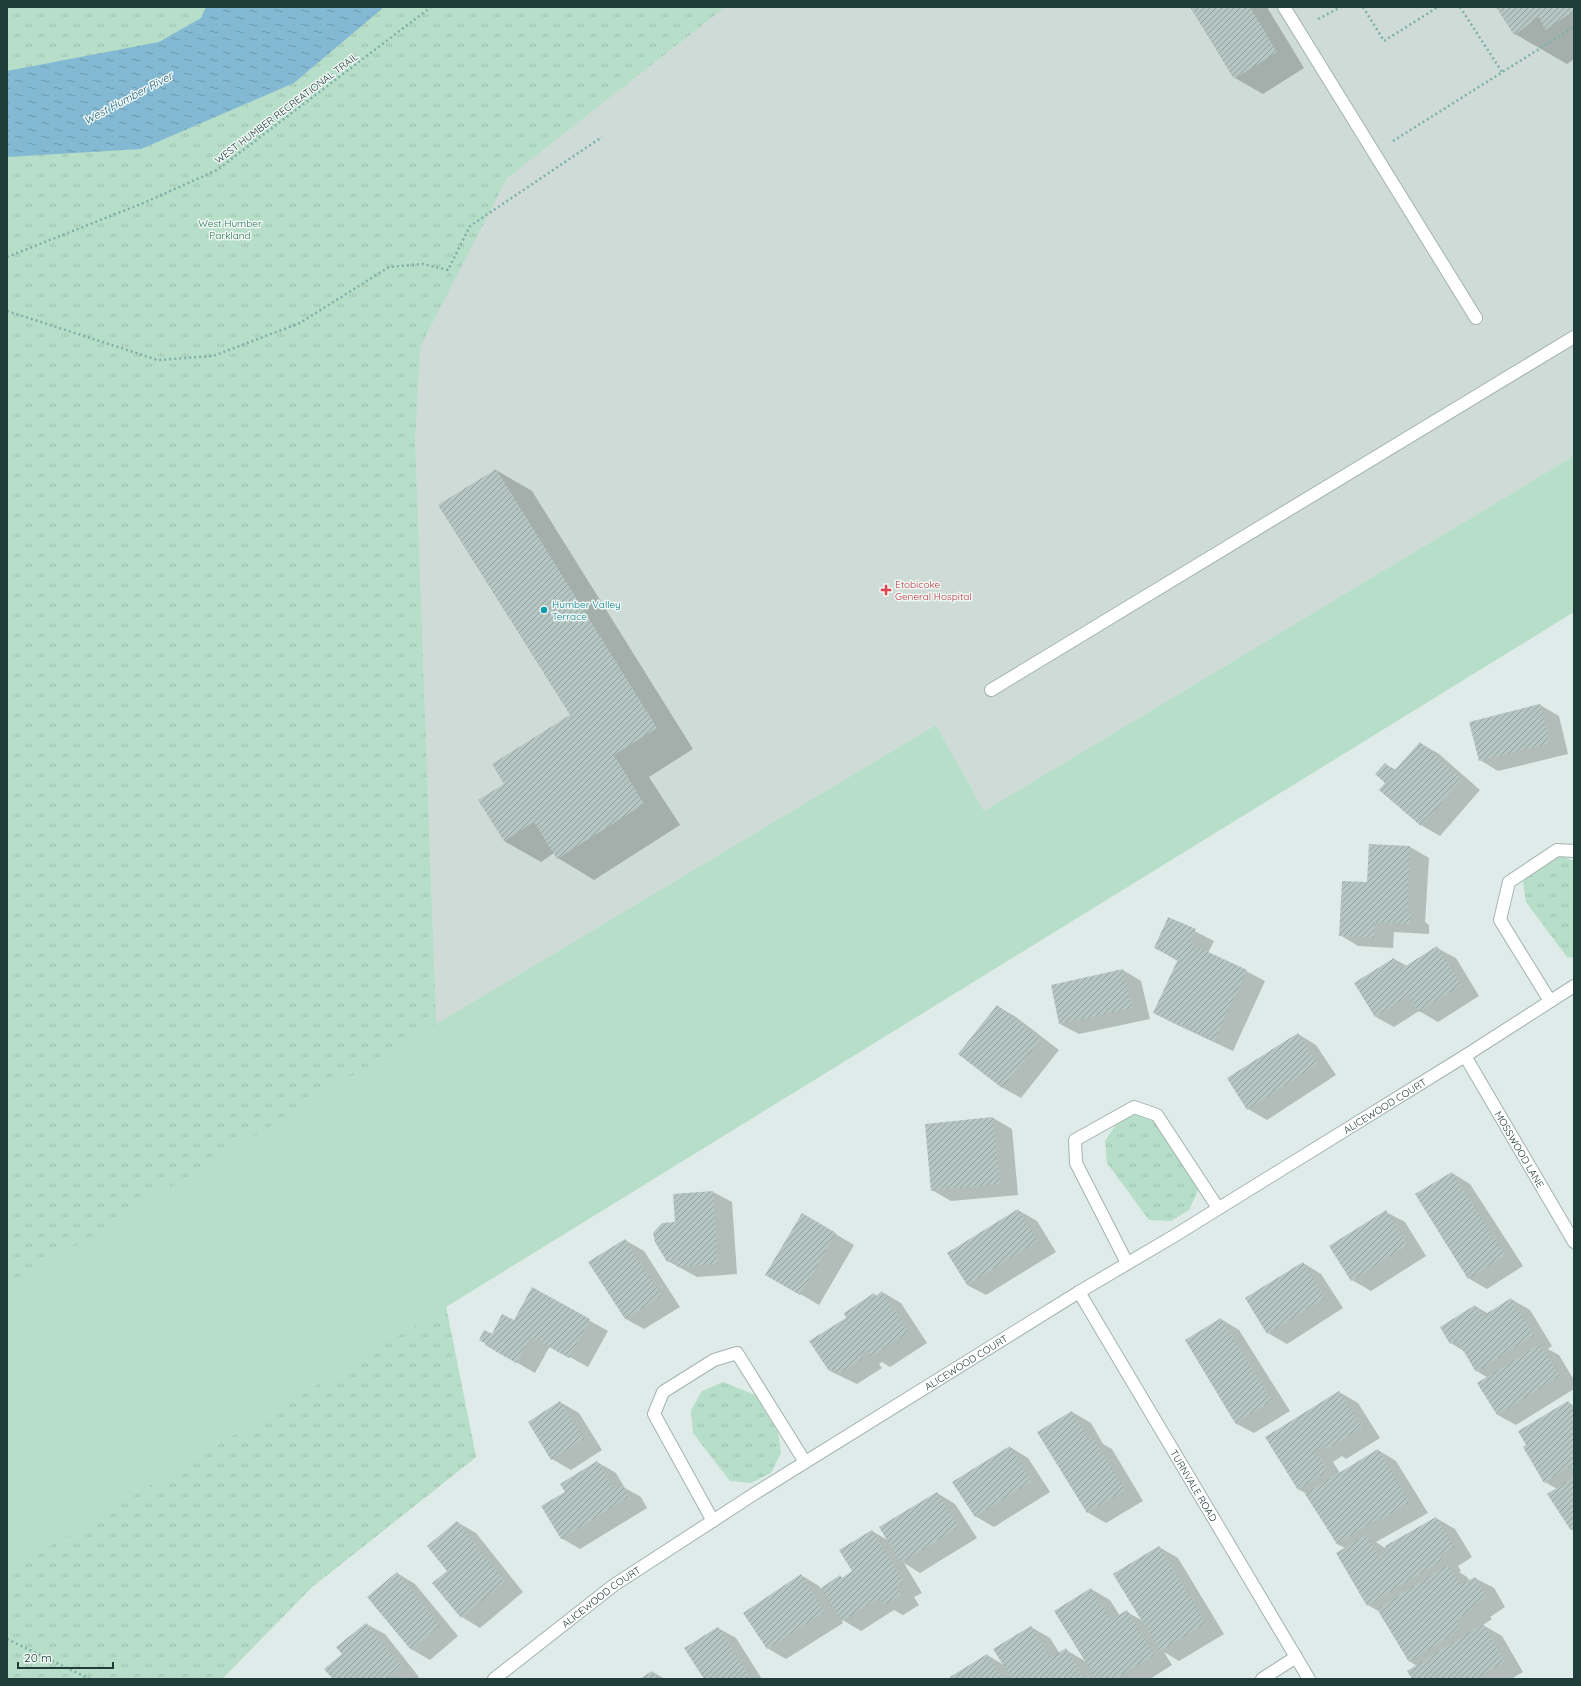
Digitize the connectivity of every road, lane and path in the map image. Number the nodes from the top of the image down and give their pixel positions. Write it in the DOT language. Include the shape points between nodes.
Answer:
graph roads {
  1 [pos="431,7"];
  2 [pos="1284,7"];
  3 [pos="1363,7"];
  4 [pos="1438,7"];
  5 [pos="1460,7"];
  6 [pos="1574,27"];
  7 [pos="1502,72"];
  8 [pos="602,137"];
  9 [pos="1374,153"];
  10 [pos="7,257"];
  11 [pos="7,311"];
  12 [pos="1476,318"];
  13 [pos="1574,337"];
  14 [pos="991,690"];
  15 [pos="1574,851"];
  16 [pos="1574,986"];
  17 [pos="1550,1001"];
  18 [pos="1465,1056"];
  19 [pos="1218,1208"];
  20 [pos="1574,1242"];
  21 [pos="1127,1263"];
  22 [pos="1079,1292"];
  23 [pos="805,1462"];
  24 [pos="713,1520"];
  25 [pos="7,1639"];
  26 [pos="1296,1657"];
  27 [pos="90,1679"];
  28 [pos="494,1679"];
  29 [pos="1262,1679"];
  30 [pos="1310,1679"];
  1 -- 10 [label="path, WEST HUMBER RECREATIONAL TRAIL" via="217,170 146,202"];
  2 -- 9 [label="street"];
  3 -- 4 [label="path" via="1384,41"];
  5 -- 7 [label="path"];
  6 -- 7 [label="path"];
  7 -- 9 [label="path"];
  8 -- 11 [label="path" via="470,226 448,270 423,264 389,267 300,323 213,356 158,360"];
  9 -- 12 [label="street"];
  13 -- 14 [label="street"];
  15 -- 17 [label="street" via="1557,850 1509,882 1500,920"];
  16 -- 17 [label="street, ALICEWOOD COURT"];
  17 -- 18 [label="street, ALICEWOOD COURT"];
  18 -- 19 [label="street, ALICEWOOD COURT"];
  18 -- 20 [label="street, MOSSWOOD LANE"];
  19 -- 21 [label="street, ALICEWOOD COURT"];
  19 -- 21 [label="street" via="1157,1115 1134,1107 1075,1140 1076,1163"];
  21 -- 22 [label="street, ALICEWOOD COURT"];
  22 -- 23 [label="street, ALICEWOOD COURT"];
  22 -- 26 [label="street, TURNVALE ROAD"];
  23 -- 24 [label="street, ALICEWOOD COURT"];
  23 -- 24 [label="street" via="738,1353 714,1360 663,1392 654,1414"];
  24 -- 28 [label="street, ALICEWOOD COURT" via="614,1585"];
  25 -- 27 [label="path"];
  26 -- 29 [label="street"];
  26 -- 30 [label="street, TURNVALE ROAD"];
}
